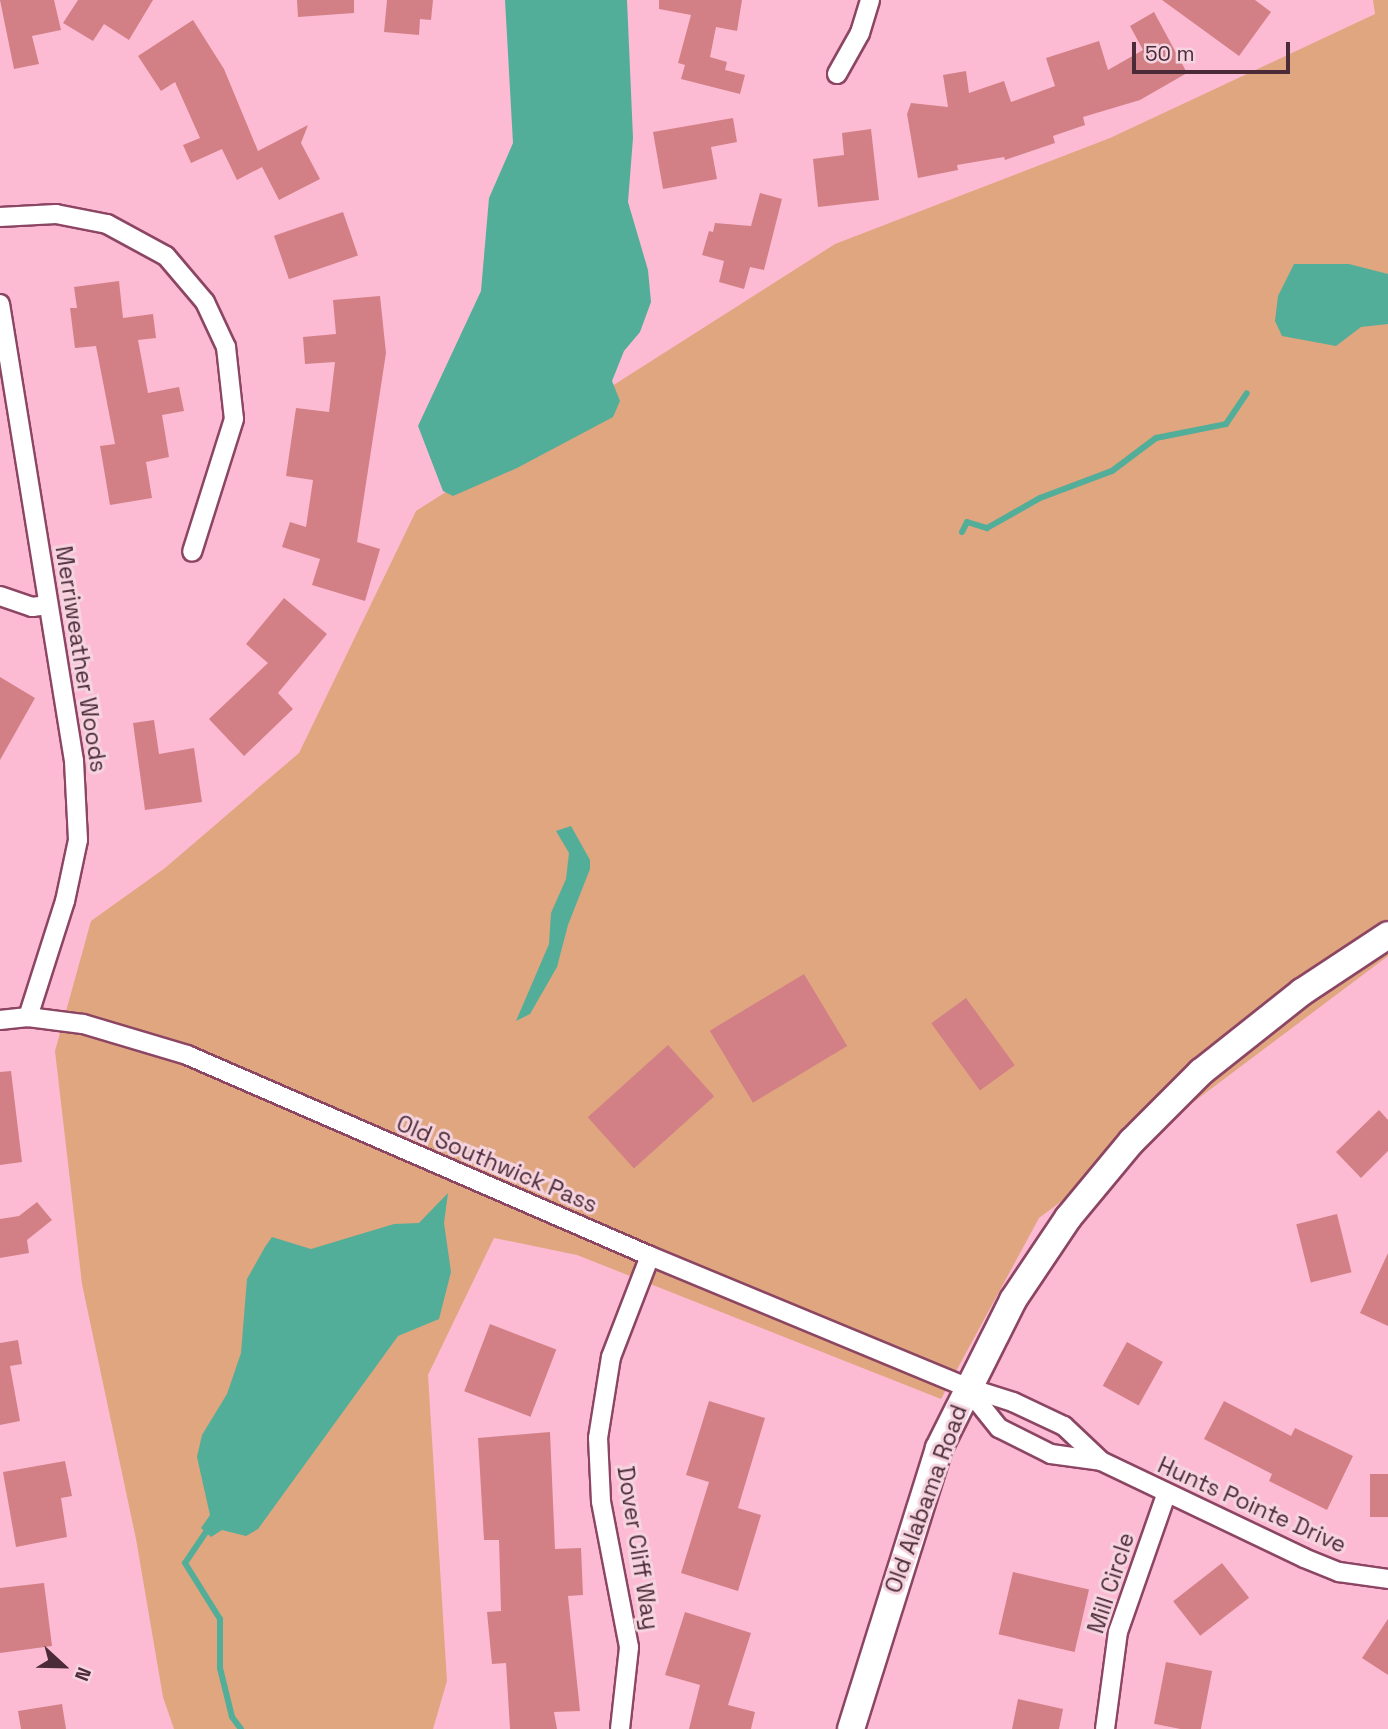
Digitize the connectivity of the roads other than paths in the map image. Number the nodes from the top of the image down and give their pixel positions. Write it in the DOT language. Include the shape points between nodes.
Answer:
graph roads {
  1 [pos="870,0"];
  2 [pos="836,74"];
  3 [pos="0,217"];
  4 [pos="0,304"];
  5 [pos="192,552"];
  6 [pos="0,596"];
  7 [pos="48,605"];
  8 [pos="1388,935"];
  9 [pos="28,1017"];
  10 [pos="0,1020"];
  11 [pos="650,1256"];
  12 [pos="966,1387"];
  13 [pos="1101,1461"];
  14 [pos="1166,1495"];
  15 [pos="1388,1580"];
  16 [pos="620,1729"];
  17 [pos="850,1729"];
  18 [pos="1105,1729"];
  1 -- 2 [label="street" via="860,33"];
  3 -- 5 [label="street" via="56,214 107,224 166,256 205,302 226,347 234,419"];
  4 -- 7 [label="street, Merriweather Woods"];
  6 -- 7 [label="street" via="32,607"];
  7 -- 9 [label="street, Merriweather Woods" via="74,761 78,840 65,901"];
  8 -- 12 [label="main road, Old Alabama Road" via="1251,1030 1132,1141 1068,1218 1013,1300"];
  9 -- 10 [label="street, Old Southwick Pass"];
  9 -- 11 [label="street, Old Southwick Pass" via="83,1024 187,1055"];
  11 -- 12 [label="street, Old Southwick Pass"];
  11 -- 16 [label="street, Dover Cliff Way" via="611,1357 598,1438 601,1501 629,1647"];
  12 -- 13 [label="street, Hunts Pointe Drive" via="1064,1426"];
  12 -- 13 [label="street, Hunts Pointe Drive" via="999,1428 1051,1454"];
  12 -- 17 [label="main road, Old Alabama Road" via="916,1511"];
  13 -- 14 [label="street, Hunts Pointe Drive"];
  14 -- 15 [label="street, Hunts Pointe Drive" via="1339,1572"];
  14 -- 18 [label="street, Mill Circle" via="1118,1632"];
}
